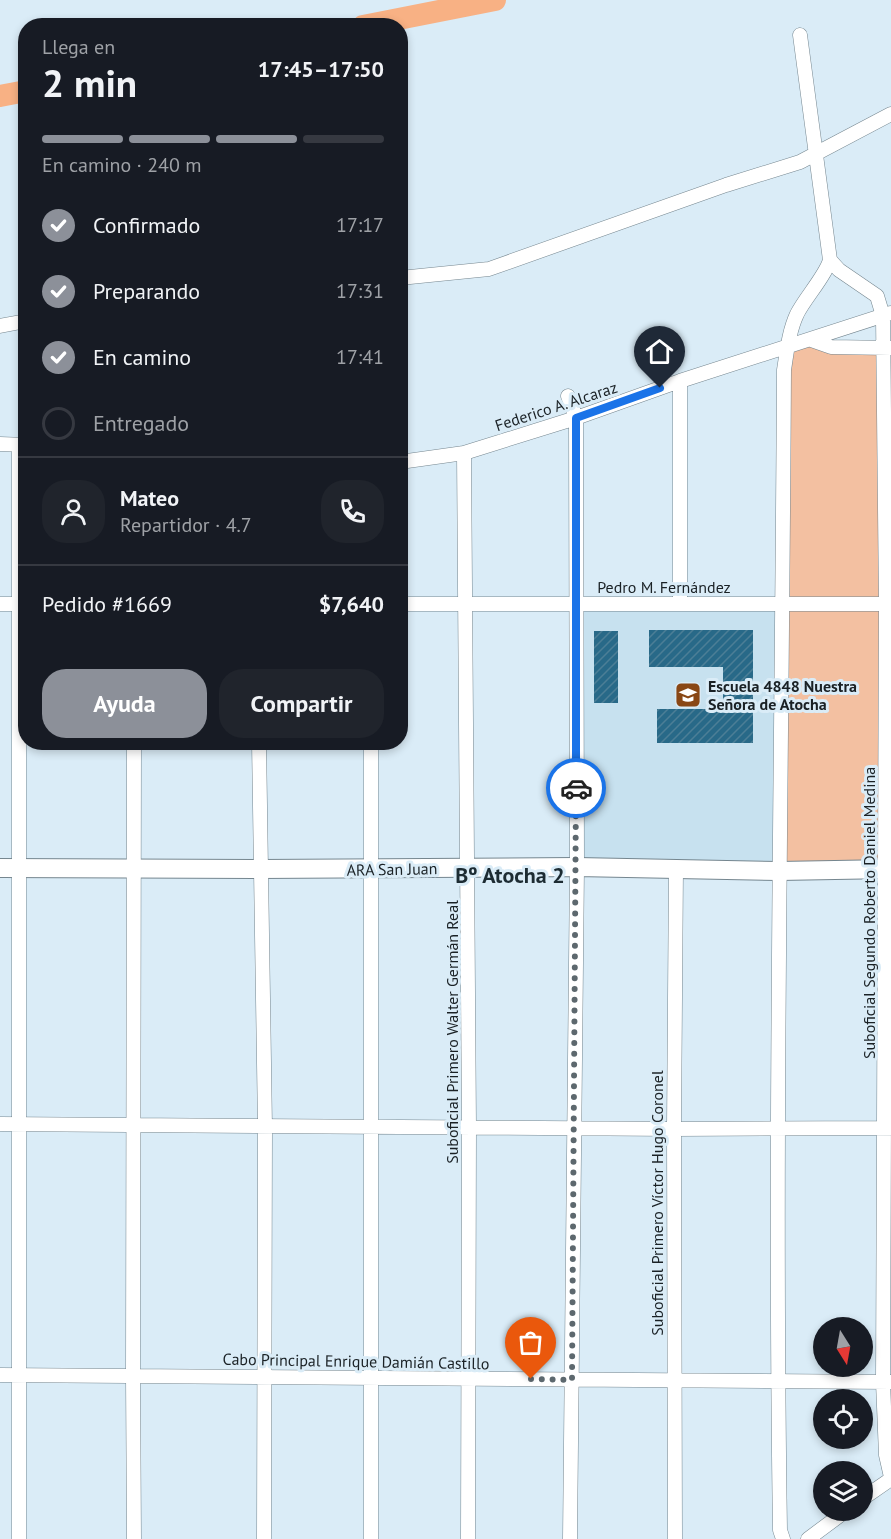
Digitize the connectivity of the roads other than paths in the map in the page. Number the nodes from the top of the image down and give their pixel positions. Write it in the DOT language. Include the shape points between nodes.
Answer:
graph roads {
  1 [pos="800,35"];
  2 [pos="891,114"];
  3 [pos="817,155"];
  4 [pos="830,260"];
  5 [pos="408,277"];
  6 [pos="887,315"];
  7 [pos="18,323"];
  8 [pos="0,326"];
  9 [pos="810,340"];
  10 [pos="788,347"];
  11 [pos="887,348"];
  12 [pos="680,381"];
  13 [pos="568,396"];
  14 [pos="576,418"];
  15 [pos="0,444"];
  16 [pos="18,445"];
  17 [pos="464,453"];
  18 [pos="408,461"];
  19 [pos="0,604"];
  20 [pos="18,604"];
  21 [pos="408,604"];
  22 [pos="466,604"];
  23 [pos="575,604"];
  24 [pos="680,604"];
  25 [pos="783,604"];
  26 [pos="889,604"];
  27 [pos="21,750"];
  28 [pos="134,750"];
  29 [pos="259,750"];
  30 [pos="371,750"];
  31 [pos="577,867"];
  32 [pos="0,868"];
  33 [pos="20,868"];
  34 [pos="135,868"];
  35 [pos="468,868"];
  36 [pos="676,868"];
  37 [pos="372,869"];
  38 [pos="888,869"];
  39 [pos="260,870"];
  40 [pos="779,871"];
  41 [pos="0,1124"];
  42 [pos="20,1124"];
  43 [pos="135,1126"];
  44 [pos="265,1127"];
  45 [pos="370,1127"];
  46 [pos="470,1127"];
  47 [pos="888,1127"];
  48 [pos="574,1129"];
  49 [pos="674,1129"];
  50 [pos="778,1129"];
  51 [pos="0,1375"];
  52 [pos="19,1376"];
  53 [pos="133,1376"];
  54 [pos="264,1376"];
  55 [pos="371,1377"];
  56 [pos="469,1378"];
  57 [pos="572,1380"];
  58 [pos="673,1381"];
  59 [pos="778,1382"];
  60 [pos="887,1382"];
  61 [pos="891,1478"];
  62 [pos="873,1491"];
  63 [pos="832,1521"];
  64 [pos="19,1539"];
  65 [pos="134,1539"];
  66 [pos="264,1539"];
  67 [pos="370,1539"];
  68 [pos="468,1539"];
  69 [pos="570,1539"];
  70 [pos="675,1539"];
  71 [pos="783,1539"];
  72 [pos="807,1539"];
  1 -- 3 [label="street"];
  2 -- 3 [label="street"];
  3 -- 4 [label="street"];
  3 -- 5 [label="street" via="489,269"];
  4 -- 6 [label="street" via="877,296"];
  4 -- 10 [label="street" via="798,313"];
  6 -- 9 [label="street, Federico A. Alcaraz"];
  6 -- 11 [label="street, Suboficial Segundo Roberto Daniel Medina"];
  7 -- 8 [label="street"];
  9 -- 10 [label="street, Federico A. Alcaraz"];
  9 -- 11 [label="street" via="831,347"];
  10 -- 12 [label="street, Federico A. Alcaraz"];
  10 -- 25 [label="street" via="784,370"];
  11 -- 26 [label="street, Suboficial Segundo Roberto Daniel Medina"];
  12 -- 14 [label="street, Federico A. Alcaraz"];
  12 -- 24 [label="street"];
  13 -- 14 [label="street"];
  14 -- 17 [label="street, Federico A. Alcaraz"];
  14 -- 23 [label="street"];
  15 -- 16 [label="street"];
  17 -- 18 [label="street, Federico A. Alcaraz"];
  17 -- 22 [label="street, Suboficial Primero Walter Germán Real"];
  19 -- 20 [label="street"];
  21 -- 22 [label="street, Pedro M. Fernández"];
  22 -- 23 [label="street, Pedro M. Fernández"];
  22 -- 35 [label="street, Suboficial Primero Walter Germán Real"];
  23 -- 24 [label="street, Pedro M. Fernández"];
  23 -- 31 [label="street"];
  24 -- 25 [label="street, Pedro M. Fernández"];
  25 -- 26 [label="street, Pedro M. Fernández"];
  25 -- 40 [label="street"];
  26 -- 38 [label="street, Suboficial Segundo Roberto Daniel Medina"];
  27 -- 33 [label="street"];
  28 -- 34 [label="street"];
  29 -- 39 [label="street"];
  30 -- 37 [label="street"];
  31 -- 35 [label="street, ARA San Juan"];
  31 -- 36 [label="street, ARA San Juan"];
  31 -- 48 [label="street"];
  32 -- 33 [label="street, ARA San Juan"];
  33 -- 34 [label="street, ARA San Juan"];
  33 -- 42 [label="street"];
  34 -- 39 [label="street, ARA San Juan"];
  34 -- 43 [label="street"];
  35 -- 37 [label="street, ARA San Juan"];
  35 -- 46 [label="street, Suboficial Primero Walter Germán Real"];
  36 -- 40 [label="street, ARA San Juan"];
  36 -- 49 [label="street, Suboficial Primero Víctor Hugo Coronel"];
  37 -- 39 [label="street, ARA San Juan"];
  37 -- 45 [label="street"];
  38 -- 40 [label="street, ARA San Juan"];
  38 -- 47 [label="street, Suboficial Segundo Roberto Daniel Medina"];
  39 -- 44 [label="street"];
  40 -- 50 [label="street"];
  41 -- 42 [label="street"];
  42 -- 43 [label="street"];
  42 -- 52 [label="street"];
  43 -- 44 [label="street"];
  43 -- 53 [label="street"];
  44 -- 45 [label="street"];
  44 -- 54 [label="street"];
  45 -- 46 [label="street"];
  45 -- 55 [label="street"];
  46 -- 48 [label="street"];
  46 -- 56 [label="street, Suboficial Primero Walter Germán Real"];
  47 -- 50 [label="street"];
  47 -- 60 [label="street, Suboficial Segundo Roberto Daniel Medina"];
  48 -- 49 [label="street"];
  48 -- 57 [label="street"];
  49 -- 50 [label="street"];
  49 -- 58 [label="street, Suboficial Primero Víctor Hugo Coronel"];
  50 -- 59 [label="street"];
  51 -- 52 [label="street, Cabo Principal Enrique Damián Castillo"];
  52 -- 53 [label="street, Cabo Principal Enrique Damián Castillo"];
  52 -- 64 [label="street"];
  53 -- 54 [label="street, Cabo Principal Enrique Damián Castillo"];
  53 -- 65 [label="street"];
  54 -- 55 [label="street, Cabo Principal Enrique Damián Castillo"];
  54 -- 66 [label="street"];
  55 -- 56 [label="street, Cabo Principal Enrique Damián Castillo"];
  55 -- 67 [label="street"];
  56 -- 57 [label="street, Cabo Principal Enrique Damián Castillo"];
  56 -- 68 [label="street, Suboficial Primero Walter Germán Real"];
  57 -- 58 [label="street, Cabo Principal Enrique Damián Castillo"];
  57 -- 69 [label="street"];
  58 -- 59 [label="street, Cabo Principal Enrique Damián Castillo"];
  58 -- 70 [label="street, Suboficial Primero Víctor Hugo Coronel"];
  59 -- 60 [label="street, Cabo Principal Enrique Damián Castillo"];
  59 -- 71 [label="street"];
  60 -- 61 [label="street, Suboficial Segundo Roberto Daniel Medina" via="886,1455"];
  61 -- 62 [label="street"];
  63 -- 72 [label="street"];
}
